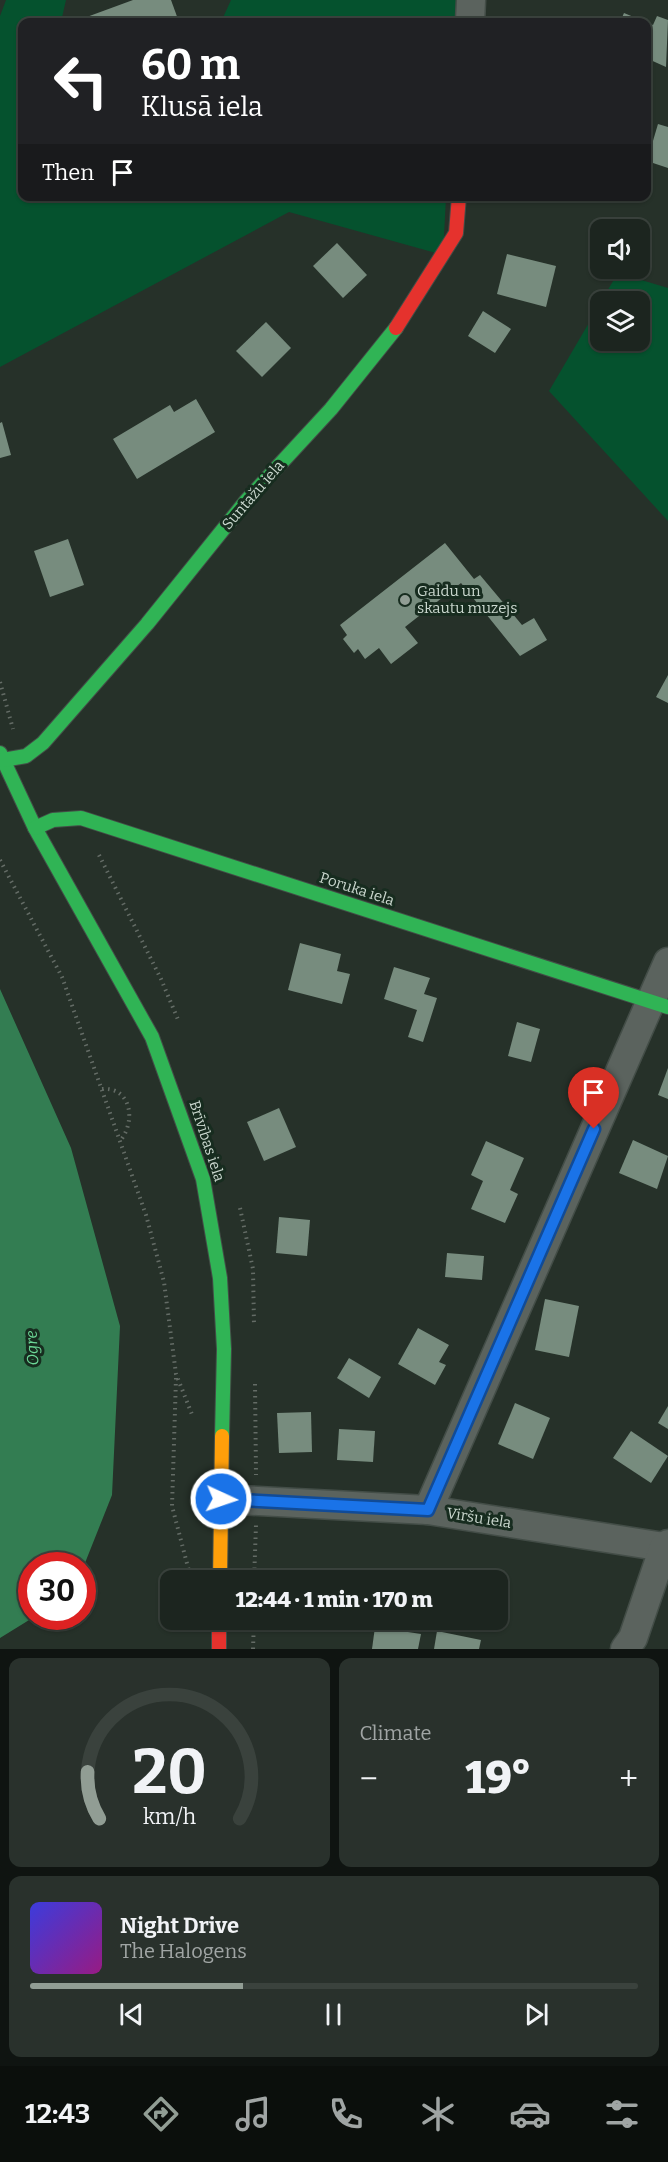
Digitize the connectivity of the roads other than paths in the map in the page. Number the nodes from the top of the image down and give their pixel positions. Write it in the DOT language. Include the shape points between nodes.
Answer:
graph roads {
  1 [pos="471,0"];
  2 [pos="470,18"];
  3 [pos="459,201"];
  4 [pos="2,757"];
  5 [pos="35,828"];
  6 [pos="668,962"];
  7 [pos="659,1004"];
  8 [pos="221,1499"];
  9 [pos="428,1510"];
  10 [pos="666,1546"];
  11 [pos="220,1570"];
  12 [pos="219,1630"];
  13 [pos="219,1649"];
  14 [pos="626,1649"];
  1 -- 2 [label="street"];
  3 -- 4 [label="street, Suntažu iela" via="456,233 392,336 246,501 147,624 43,743 26,756"];
  4 -- 5 [label="street, Brīvības iela"];
  5 -- 7 [label="street, Poruka iela" via="53,820 81,818"];
  5 -- 8 [label="street, Brīvības iela" via="152,1037 203,1179 220,1278"];
  6 -- 7 [label="street"];
  7 -- 9 [label="street"];
  8 -- 9 [label="street, Viršu iela"];
  8 -- 11 [label="street, Brīvības iela"];
  9 -- 10 [label="street, Viršu iela"];
  10 -- 14 [label="street"];
  12 -- 13 [label="street"];
}
